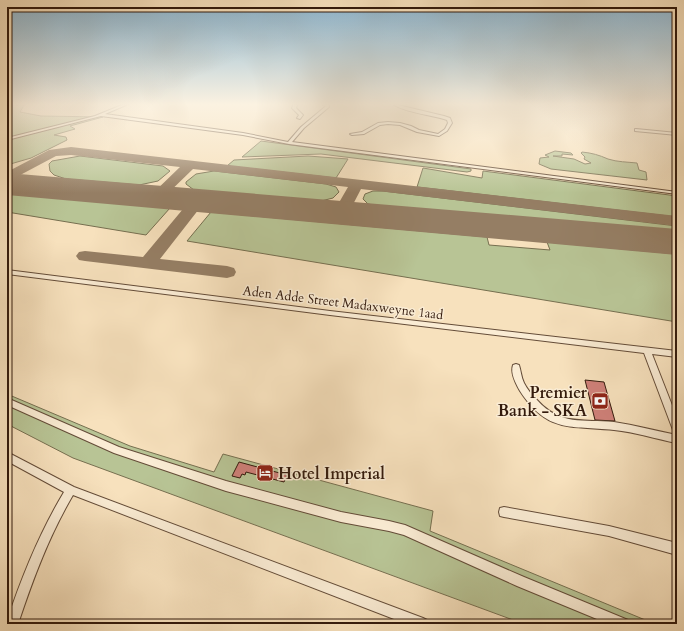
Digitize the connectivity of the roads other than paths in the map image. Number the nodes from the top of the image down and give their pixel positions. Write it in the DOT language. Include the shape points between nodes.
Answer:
graph roads {
  1 [pos="27,134"];
  2 [pos="245,134"];
  3 [pos="295,134"];
  4 [pos="7,139"];
  5 [pos="289,143"];
  6 [pos="677,193"];
  7 [pos="7,272"];
  8 [pos="647,350"];
  9 [pos="677,354"];
  10 [pos="516,367"];
  11 [pos="7,401"];
  12 [pos="674,416"];
  13 [pos="677,430"];
  14 [pos="677,439"];
  15 [pos="7,456"];
  16 [pos="71,490"];
  17 [pos="504,512"];
  18 [pos="677,550"];
  19 [pos="12,624"];
  20 [pos="423,624"];
  21 [pos="624,624"];
  1 -- 4 [label="street"];
  2 -- 5 [label="street"];
  3 -- 5 [label="street"];
  5 -- 6 [label="street"];
  7 -- 8 [label="street, Aden Adde Street Madaxweyne 1aad"];
  8 -- 9 [label="street, Aden Adde Street Madaxweyne 1aad"];
  8 -- 12 [label="street"];
  10 -- 14 [label="street" via="517,381 542,413 553,419 614,426"];
  11 -- 21 [label="street" via="117,450 226,486 358,521 389,524"];
  12 -- 13 [label="street"];
  15 -- 16 [label="street"];
  16 -- 19 [label="street" via="51,525"];
  16 -- 20 [label="street"];
  17 -- 18 [label="street" via="610,531"];
}
